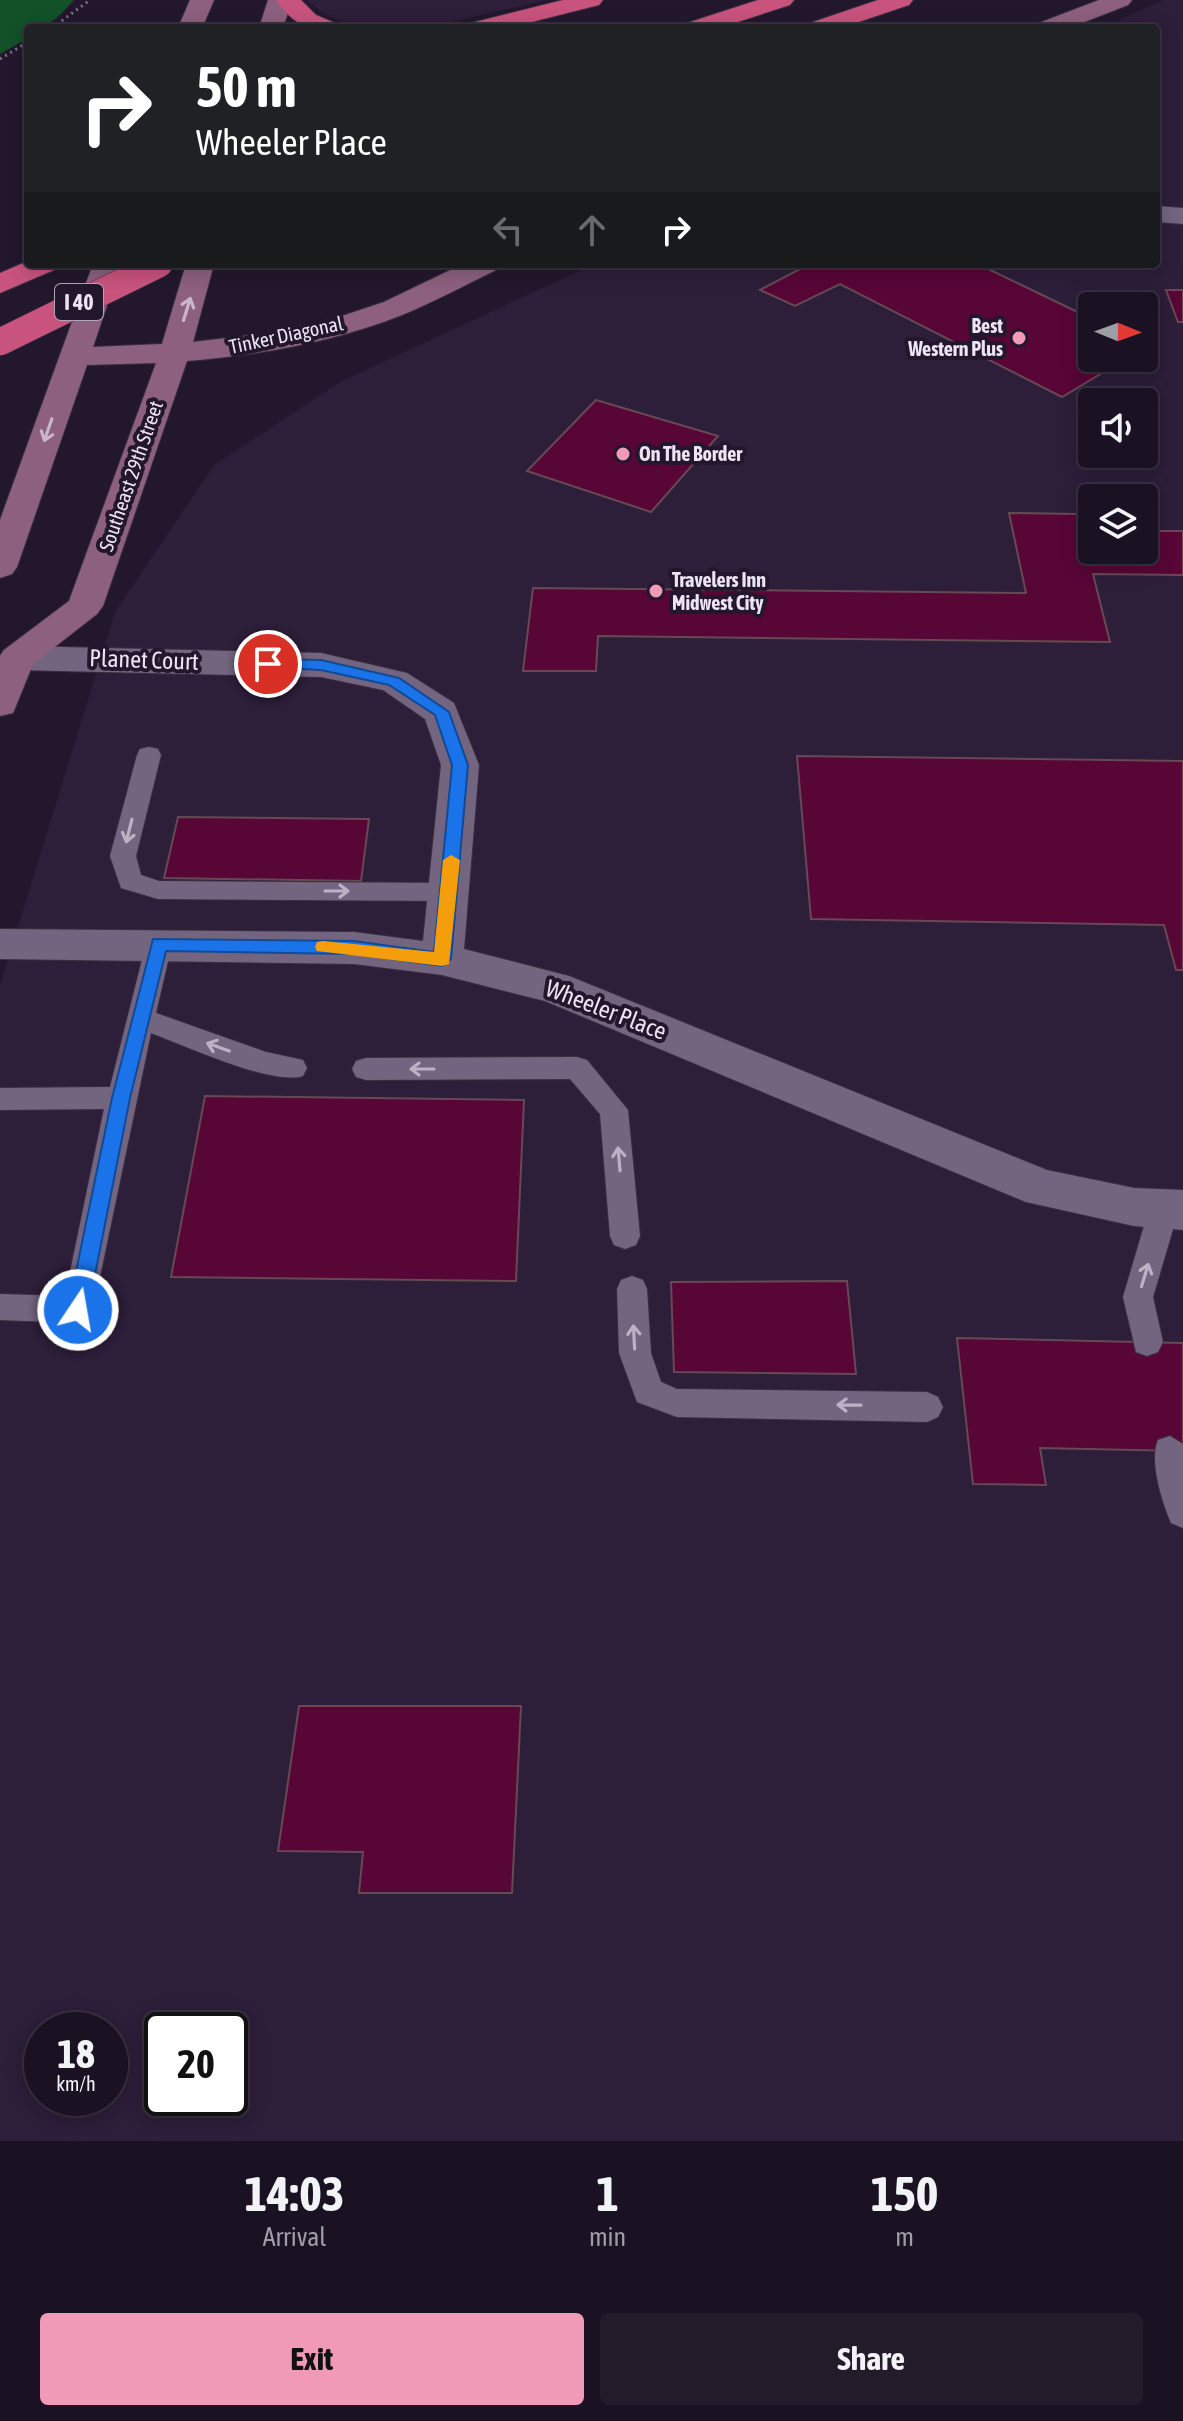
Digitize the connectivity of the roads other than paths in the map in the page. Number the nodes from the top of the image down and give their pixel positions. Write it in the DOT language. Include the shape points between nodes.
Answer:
graph roads {
  1 [pos="202,0"];
  2 [pos="280,0"];
  3 [pos="288,0"];
  4 [pos="591,0"];
  5 [pos="782,0"];
  6 [pos="901,0"];
  7 [pos="1120,0"];
  8 [pos="192,24"];
  9 [pos="272,24"];
  10 [pos="318,24"];
  11 [pos="495,24"];
  12 [pos="707,24"];
  13 [pos="830,24"];
  14 [pos="1057,24"];
  15 [pos="1160,214"];
  16 [pos="1183,216"];
  17 [pos="106,268"];
  18 [pos="151,268"];
  19 [pos="199,268"];
  20 [pos="477,268"];
  21 [pos="0,342"];
  22 [pos="174,355"];
  23 [pos="74,356"];
  24 [pos="0,567"];
  25 [pos="8,645"];
  26 [pos="0,704"];
  27 [pos="149,755"];
  28 [pos="448,892"];
  29 [pos="0,944"];
  30 [pos="159,944"];
  31 [pos="442,959"];
  32 [pos="141,1019"];
  33 [pos="293,1068"];
  34 [pos="366,1069"];
  35 [pos="121,1098"];
  36 [pos="0,1099"];
  37 [pos="1174,1210"];
  38 [pos="625,1236"];
  39 [pos="632,1289"];
  40 [pos="0,1307"];
  41 [pos="1147,1342"];
  42 [pos="927,1407"];
  43 [pos="1170,1451"];
  44 [pos="1183,1512"];
  1 -- 8 [label="main road"];
  2 -- 9 [label="main road"];
  3 -- 10 [label="highway"];
  4 -- 11 [label="highway"];
  5 -- 12 [label="highway"];
  6 -- 13 [label="highway"];
  7 -- 14 [label="main road"];
  15 -- 16 [label="street"];
  17 -- 23 [label="main road"];
  18 -- 21 [label="highway, I 40, bridge"];
  22 -- 19 [label="main road, Southeast 29th Street, one-way"];
  20 -- 22 [label="main road, Tinker Diagonal" via="381,313 285,339"];
  22 -- 23 [label="main road, Tinker Diagonal"];
  22 -- 25 [label="main road, Southeast 29th Street" via="85,606"];
  23 -- 24 [label="main road, one-way"];
  25 -- 26 [label="main road"];
  25 -- 28 [label="street, Planet Court" via="321,665 394,681 441,712 460,765"];
  27 -- 28 [label="lane, one-way" via="123,856 130,881 158,890"];
  28 -- 31 [label="street, Planet Court"];
  29 -- 30 [label="street, Wheeler Place"];
  30 -- 31 [label="street, Wheeler Place" via="354,948"];
  30 -- 32 [label="lane"];
  31 -- 37 [label="street, Wheeler Place" via="554,987 1042,1188"];
  33 -- 32 [label="lane, one-way" via="264,1063"];
  32 -- 35 [label="lane"];
  38 -- 34 [label="lane, one-way" via="614,1110 577,1068"];
  35 -- 36 [label="lane"];
  35 -- 40 [label="lane" via="78,1310"];
  41 -- 37 [label="lane, one-way" via="1138,1297"];
  42 -- 39 [label="lane, one-way" via="677,1403 648,1392 635,1353"];
  43 -- 44 [label="lane"];
}
